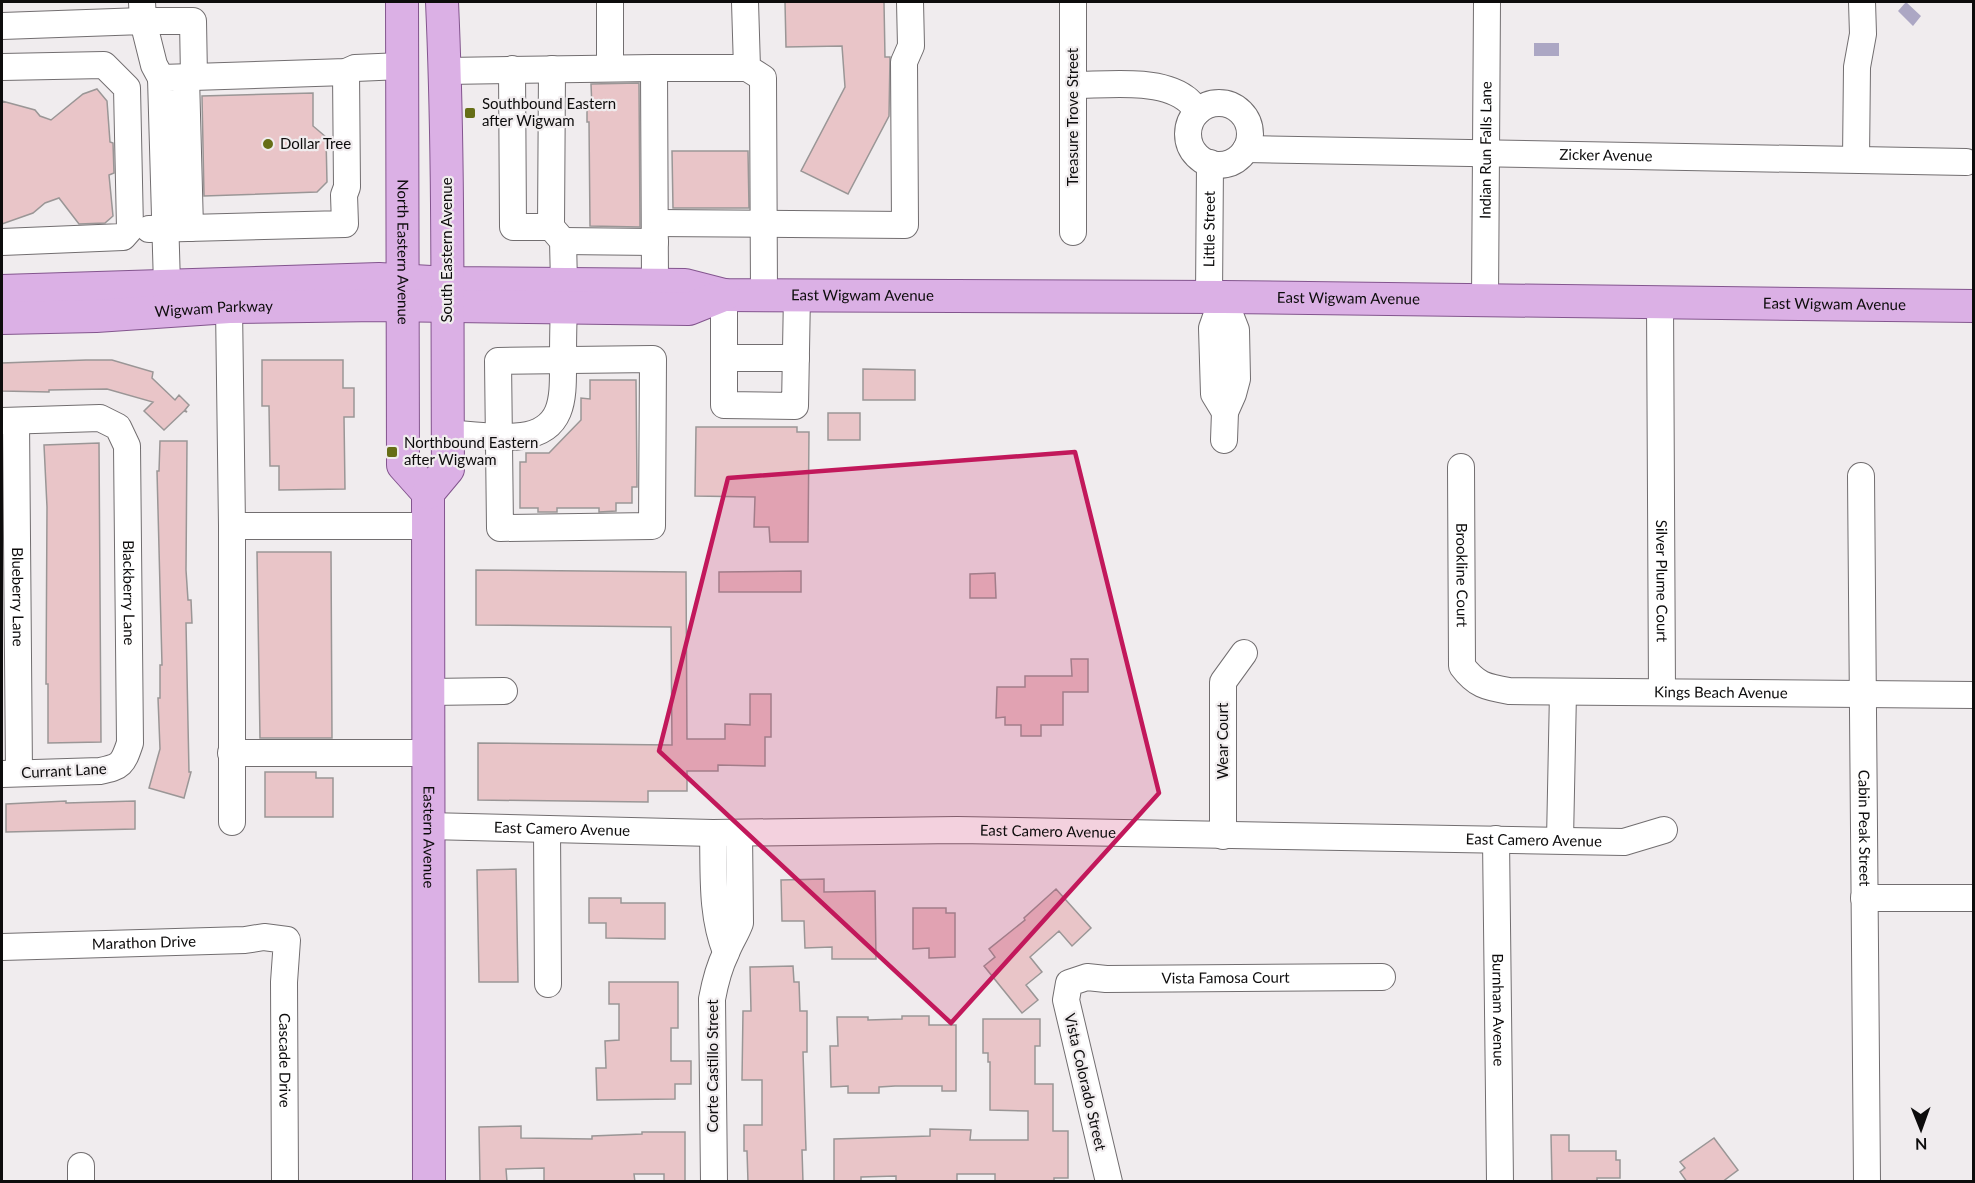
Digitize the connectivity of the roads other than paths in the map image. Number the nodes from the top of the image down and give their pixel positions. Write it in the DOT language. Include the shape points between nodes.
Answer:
graph roads {
  1 [pos="402,2"];
  2 [pos="442,2"];
  3 [pos="610,2"];
  4 [pos="745,2"];
  5 [pos="910,2"];
  6 [pos="1073,2"];
  7 [pos="1487,2"];
  8 [pos="1862,2"];
  9 [pos="142,11"];
  10 [pos="2,26"];
  11 [pos="402,66"];
  12 [pos="2,67"];
  13 [pos="610,68"];
  14 [pos="654,68"];
  15 [pos="747,68"];
  16 [pos="512,69"];
  17 [pos="552,69"];
  18 [pos="445,71"];
  19 [pos="346,72"];
  20 [pos="180,78"];
  21 [pos="1073,85"];
  22 [pos="1198,111"];
  23 [pos="1246,149"];
  24 [pos="1487,153"];
  25 [pos="1856,159"];
  26 [pos="1966,162"];
  27 [pos="1210,163"];
  28 [pos="764,224"];
  29 [pos="190,228"];
  30 [pos="165,229"];
  31 [pos="130,230"];
  32 [pos="1073,232"];
  33 [pos="655,233"];
  34 [pos="557,234"];
  35 [pos="2,242"];
  36 [pos="655,284"];
  37 [pos="167,285"];
  38 [pos="2,291"];
  39 [pos="426,294"];
  40 [pos="764,294"];
  41 [pos="797,294"];
  42 [pos="724,295"];
  43 [pos="564,296"];
  44 [pos="1216,297"];
  45 [pos="1485,300"];
  46 [pos="1660,302"];
  47 [pos="1974,306"];
  48 [pos="229,307"];
  49 [pos="2,318"];
  50 [pos="724,358"];
  51 [pos="796,358"];
  52 [pos="563,360"];
  53 [pos="9,421"];
  54 [pos="448,434"];
  55 [pos="498,436"];
  56 [pos="1224,440"];
  57 [pos="1461,467"];
  58 [pos="1861,476"];
  59 [pos="428,493"];
  60 [pos="232,526"];
  61 [pos="428,526"];
  62 [pos="1244,652"];
  63 [pos="1472,679"];
  64 [pos="504,691"];
  65 [pos="428,692"];
  66 [pos="1563,692"];
  67 [pos="1662,692"];
  68 [pos="1863,694"];
  69 [pos="1974,695"];
  70 [pos="231,753"];
  71 [pos="429,753"];
  72 [pos="124,761"];
  73 [pos="10,774"];
  74 [pos="232,822"];
  75 [pos="428,826"];
  76 [pos="548,829"];
  77 [pos="1664,830"];
  78 [pos="739,832"];
  79 [pos="713,833"];
  80 [pos="1223,836"];
  81 [pos="1496,839"];
  82 [pos="1560,840"];
  83 [pos="727,897"];
  84 [pos="1864,898"];
  85 [pos="1974,898"];
  86 [pos="287,940"];
  87 [pos="2,947"];
  88 [pos="1382,977"];
  89 [pos="1070,983"];
  90 [pos="548,984"];
  91 [pos="285,1182"];
  92 [pos="429,1182"];
  93 [pos="714,1182"];
  94 [pos="1108,1182"];
  95 [pos="1500,1182"];
  96 [pos="1867,1182"];
  1 -- 11 [label="main road, North Eastern Avenue"];
  2 -- 18 [label="main road, South Eastern Avenue"];
  3 -- 13 [label="street"];
  4 -- 15 [label="street"];
  5 -- 28 [label="street" via="911,46 904,62 905,225"];
  6 -- 21 [label="street, Treasure Trove Street"];
  7 -- 24 [label="street, Indian Run Falls Lane"];
  8 -- 25 [label="street"];
  9 -- 10 [label="street"];
  9 -- 20 [label="street" via="154,65"];
  9 -- 20 [label="street" via="193,21"];
  11 -- 19 [label="street" via="355,68"];
  11 -- 39 [label="main road, North Eastern Avenue"];
  12 -- 31 [label="street" via="104,65 127,88"];
  13 -- 14 [label="street"];
  13 -- 17 [label="street"];
  14 -- 15 [label="street"];
  14 -- 33 [label="street"];
  15 -- 28 [label="street" via="763,78"];
  16 -- 17 [label="street"];
  16 -- 18 [label="street"];
  16 -- 34 [label="street" via="513,227"];
  17 -- 34 [label="street"];
  18 -- 39 [label="main road, South Eastern Avenue"];
  19 -- 20 [label="street"];
  19 -- 29 [label="street" via="345,224"];
  20 -- 29 [label="street"];
  20 -- 30 [label="street"];
  21 -- 22 [label="street" via="1146,85 1185,98"];
  21 -- 32 [label="street, Treasure Trove Street"];
  22 -- 23 [label="street" via="1216,103 1242,113 1250,140"];
  22 -- 27 [label="street" via="1192,119 1189,138 1197,156"];
  23 -- 24 [label="street, Zicker Avenue"];
  23 -- 27 [label="street" via="1233,162"];
  24 -- 25 [label="street, Zicker Avenue"];
  24 -- 45 [label="street, Indian Run Falls Lane"];
  25 -- 26 [label="street, Zicker Avenue"];
  27 -- 44 [label="street, Little Street"];
  28 -- 33 [label="street"];
  28 -- 40 [label="street"];
  29 -- 30 [label="street"];
  30 -- 31 [label="street"];
  30 -- 37 [label="street"];
  31 -- 35 [label="street" via="123,237"];
  33 -- 34 [label="street"];
  33 -- 36 [label="street"];
  34 -- 43 [label="street"];
  36 -- 42 [label="main road, East Wigwam Avenue" via="685,285"];
  36 -- 43 [label="main road, East Wigwam Avenue"];
  37 -- 38 [label="main road, Wigwam Parkway"];
  37 -- 39 [label="main road, Wigwam Parkway" via="379,279"];
  39 -- 43 [label="main road, East Wigwam Avenue"];
  39 -- 48 [label="main road, Wigwam Parkway"];
  39 -- 54 [label="main road, South Eastern Avenue"];
  39 -- 59 [label="main road, North Eastern Avenue" via="403,465"];
  40 -- 41 [label="main road, East Wigwam Avenue"];
  40 -- 42 [label="main road, East Wigwam Avenue"];
  41 -- 44 [label="main road, East Wigwam Avenue"];
  41 -- 51 [label="street"];
  42 -- 43 [label="main road, East Wigwam Avenue" via="689,309"];
  42 -- 50 [label="street"];
  43 -- 52 [label="street"];
  44 -- 45 [label="main road, East Wigwam Avenue"];
  44 -- 56 [label="street" via="1236,330 1237,379 1225,412"];
  45 -- 46 [label="main road, East Wigwam Avenue"];
  46 -- 47 [label="main road, East Wigwam Avenue"];
  46 -- 67 [label="street, Silver Plume Court"];
  48 -- 49 [label="main road, Wigwam Parkway"];
  48 -- 60 [label="street"];
  50 -- 51 [label="street"];
  50 -- 51 [label="street" via="724,405 795,406"];
  52 -- 55 [label="street" via="563,397 559,412 549,425 535,433"];
  52 -- 55 [label="street" via="498,361"];
  52 -- 55 [label="street" via="653,359 652,526 500,528"];
  53 -- 72 [label="street, Blackberry Lane" via="100,418 118,428 128,446 130,743"];
  53 -- 73 [label="street, Blueberry Lane"];
  54 -- 55 [label="street"];
  54 -- 59 [label="main road, South Eastern Avenue" via="448,469"];
  57 -- 63 [label="street, Brookline Court" via="1462,666"];
  58 -- 68 [label="street, Cabin Peak Street"];
  59 -- 61 [label="main road, Eastern Avenue"];
  60 -- 61 [label="street"];
  60 -- 70 [label="street"];
  61 -- 65 [label="main road, Eastern Avenue"];
  62 -- 80 [label="street, Wear Court" via="1223,682"];
  63 -- 66 [label="street, Kings Beach Avenue" via="1509,691"];
  64 -- 65 [label="street"];
  65 -- 71 [label="main road, Eastern Avenue"];
  66 -- 67 [label="street, Kings Beach Avenue"];
  66 -- 82 [label="street"];
  67 -- 68 [label="street, Kings Beach Avenue"];
  68 -- 69 [label="street, Kings Beach Avenue"];
  68 -- 84 [label="street, Cabin Peak Street"];
  70 -- 71 [label="street"];
  70 -- 74 [label="street"];
  71 -- 75 [label="main road, Eastern Avenue"];
  72 -- 73 [label="street, Currant Lane" via="100,771"];
  75 -- 76 [label="street, East Camero Avenue"];
  75 -- 92 [label="main road, Eastern Avenue"];
  76 -- 79 [label="street, East Camero Avenue"];
  76 -- 90 [label="street"];
  77 -- 82 [label="street, East Camero Avenue" via="1624,842"];
  78 -- 79 [label="street, East Camero Avenue"];
  78 -- 80 [label="street, East Camero Avenue"];
  78 -- 83 [label="street, Corte Castillo Street"];
  79 -- 83 [label="street, Corte Castillo Street"];
  80 -- 81 [label="street, East Camero Avenue"];
  81 -- 82 [label="street, East Camero Avenue"];
  81 -- 95 [label="street, Burnham Avenue"];
  83 -- 93 [label="street, Corte Castillo Street" via="717,927 726,952 712,999"];
  84 -- 85 [label="street"];
  84 -- 96 [label="street, Cabin Peak Street"];
  86 -- 87 [label="street, Marathon Drive" via="264,937"];
  86 -- 91 [label="street, Cascade Drive"];
  88 -- 89 [label="street, Vista Famosa Court" via="1087,977"];
  89 -- 94 [label="street, Vista Colorado Street" via="1066,1000"];
}
